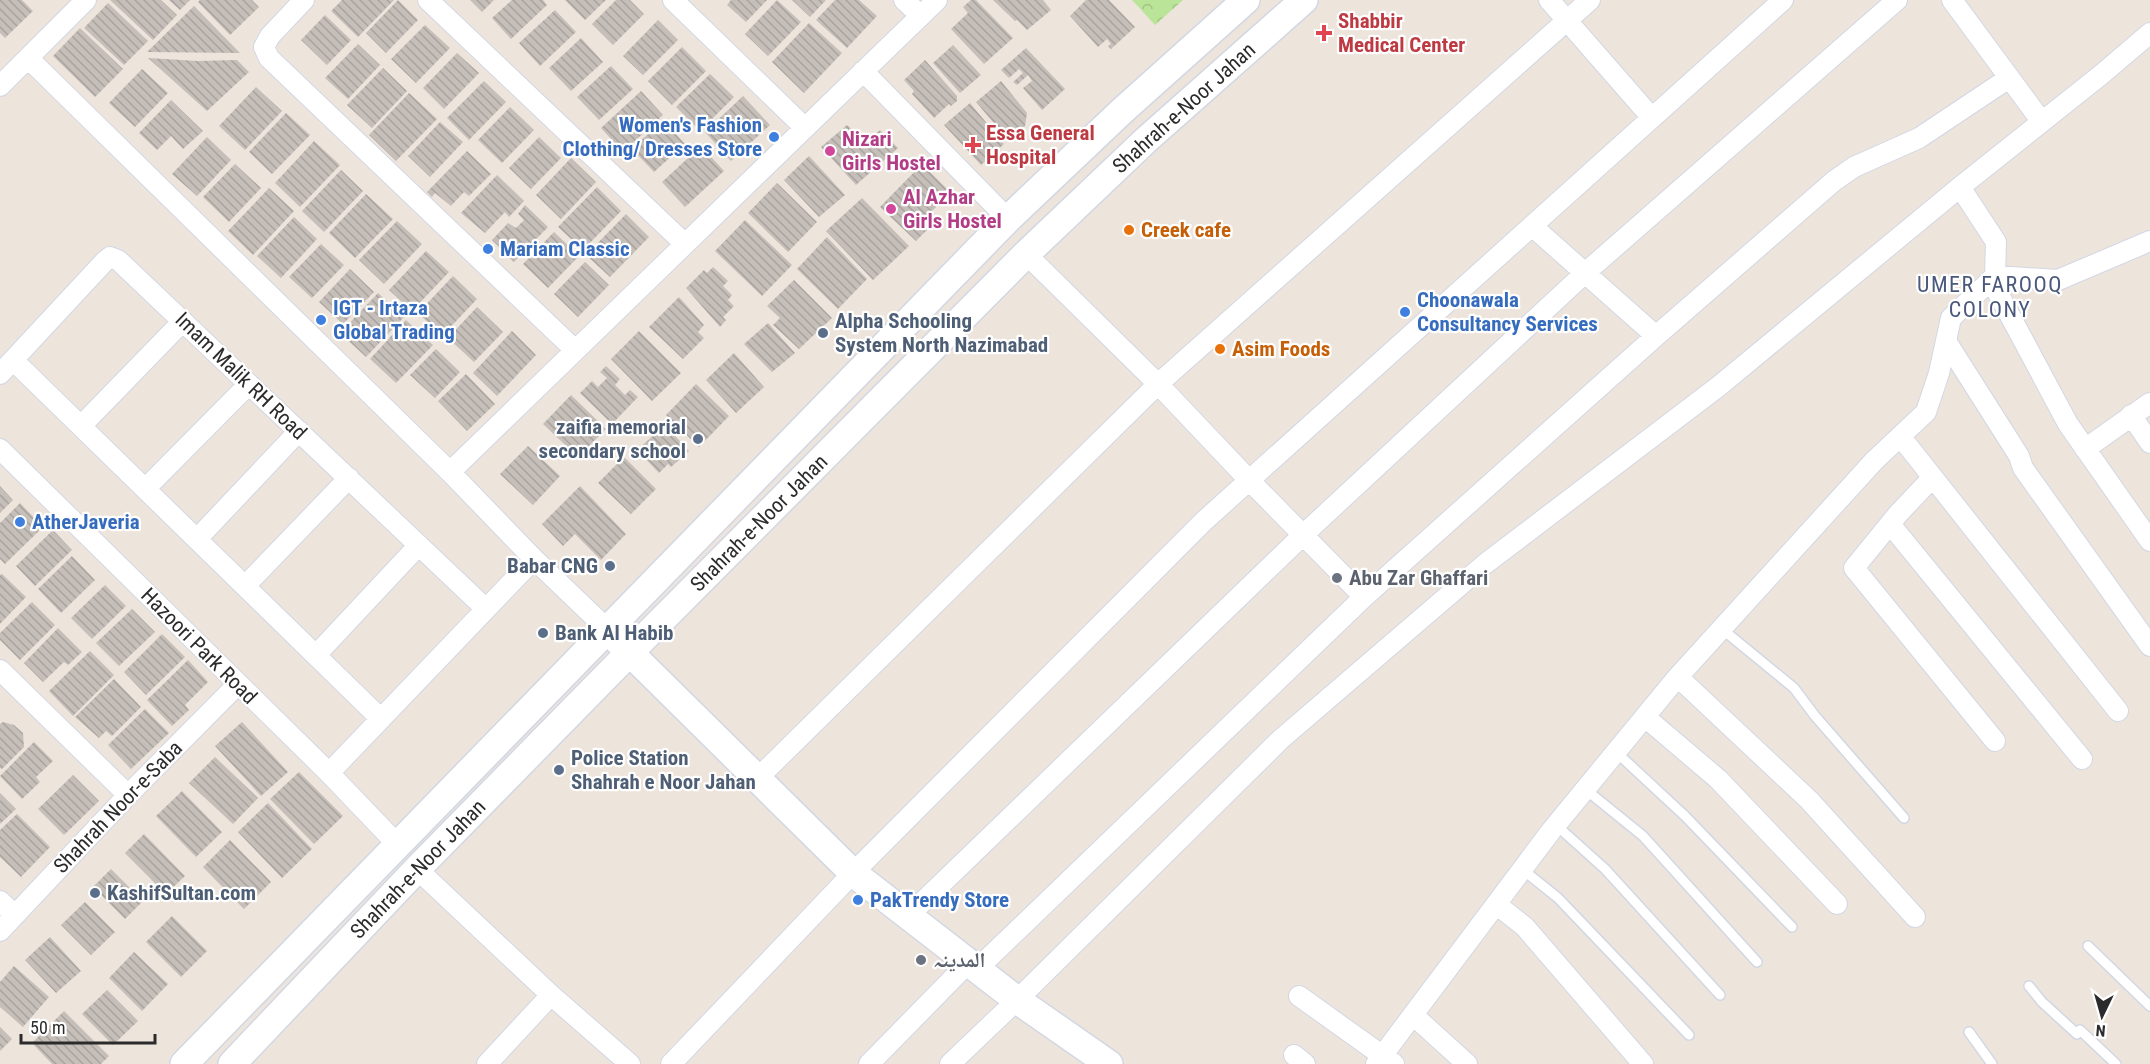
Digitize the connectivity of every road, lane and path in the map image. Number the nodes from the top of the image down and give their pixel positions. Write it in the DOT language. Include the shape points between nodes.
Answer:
graph roads {
  1 [pos="86,0"];
  2 [pos="304,0"];
  3 [pos="428,0"];
  4 [pos="673,0"];
  5 [pos="904,0"];
  6 [pos="937,0"];
  7 [pos="1245,0"];
  8 [pos="1304,0"];
  9 [pos="1549,0"];
  10 [pos="1590,0"];
  11 [pos="1783,0"];
  12 [pos="1897,0"];
  13 [pos="1952,0"];
  14 [pos="921,16"];
  15 [pos="1566,21"];
  16 [pos="2150,33"];
  17 [pos="28,58"];
  18 [pos="863,71"];
  19 [pos="2009,78"];
  20 [pos="0,86"];
  21 [pos="1122,111"];
  22 [pos="1652,118"];
  23 [pos="2042,122"];
  24 [pos="805,128"];
  25 [pos="1146,140"];
  26 [pos="1960,188"];
  27 [pos="1008,219"];
  28 [pos="1532,226"];
  29 [pos="685,244"];
  30 [pos="2147,249"];
  31 [pos="1026,254"];
  32 [pos="1585,273"];
  33 [pos="1993,278"];
  34 [pos="183,321"];
  35 [pos="1656,336"];
  36 [pos="1946,340"];
  37 [pos="575,350"];
  38 [pos="7,367"];
  39 [pos="249,384"];
  40 [pos="1158,384"];
  41 [pos="2150,403"];
  42 [pos="2131,415"];
  43 [pos="81,426"];
  44 [pos="299,431"];
  45 [pos="1900,436"];
  46 [pos="2150,443"];
  47 [pos="0,449"];
  48 [pos="2085,449"];
  49 [pos="450,471"];
  50 [pos="349,478"];
  51 [pos="1932,478"];
  52 [pos="1249,480"];
  53 [pos="145,489"];
  54 [pos="1890,524"];
  55 [pos="1303,535"];
  56 [pos="197,539"];
  57 [pos="2150,541"];
  58 [pos="419,545"];
  59 [pos="534,559"];
  60 [pos="245,586"];
  61 [pos="1364,597"];
  62 [pos="486,609"];
  63 [pos="607,629"];
  64 [pos="1722,629"];
  65 [pos="2150,646"];
  66 [pos="630,652"];
  67 [pos="315,655"];
  68 [pos="0,670"];
  69 [pos="1678,677"];
  70 [pos="238,684"];
  71 [pos="2118,711"];
  72 [pos="1645,717"];
  73 [pos="381,719"];
  74 [pos="1995,741"];
  75 [pos="1616,752"];
  76 [pos="2082,759"];
  77 [pos="329,773"];
  78 [pos="757,779"];
  79 [pos="1585,789"];
  80 [pos="128,795"];
  81 [pos="1904,818"];
  82 [pos="1556,825"];
  83 [pos="397,844"];
  84 [pos="417,869"];
  85 [pos="1522,869"];
  86 [pos="853,873"];
  87 [pos="0,901"];
  88 [pos="1496,904"];
  89 [pos="1837,904"];
  90 [pos="15,915"];
  91 [pos="908,916"];
  92 [pos="1916,918"];
  93 [pos="1792,927"];
  94 [pos="0,931"];
  95 [pos="2088,946"];
  96 [pos="1756,962"];
  97 [pos="973,965"];
  98 [pos="2029,986"];
  99 [pos="551,995"];
  100 [pos="1720,995"];
  101 [pos="1299,996"];
  102 [pos="1017,1000"];
  103 [pos="2150,1006"];
  104 [pos="1413,1015"];
  105 [pos="217,1030"];
  106 [pos="1969,1032"];
  107 [pos="1689,1035"];
  108 [pos="237,1059"];
  109 [pos="1384,1061"];
  110 [pos="184,1064"];
  111 [pos="487,1064"];
  112 [pos="630,1064"];
  113 [pos="671,1064"];
  114 [pos="870,1064"];
  115 [pos="950,1064"];
  116 [pos="1109,1064"];
  117 [pos="1467,1064"];
  118 [pos="1643,1064"];
  119 [pos="1992,1064"];
  120 [pos="2116,1064"];
  1 -- 17 [label="street"];
  2 -- 37 [label="street" via="270,36 264,47 269,58"];
  3 -- 29 [label="street"];
  4 -- 24 [label="street"];
  5 -- 14 [label="street"];
  6 -- 14 [label="street"];
  7 -- 21 [label="main road, Shahrah-e-Noor Jahan"];
  8 -- 25 [label="main road, Shahrah-e-Noor Jahan"];
  9 -- 15 [label="street"];
  10 -- 15 [label="street"];
  11 -- 22 [label="street"];
  12 -- 32 [label="street"];
  13 -- 19 [label="street"];
  14 -- 18 [label="street"];
  15 -- 22 [label="street"];
  15 -- 40 [label="street"];
  16 -- 23 [label="street"];
  17 -- 20 [label="street"];
  17 -- 49 [label="street"];
  18 -- 24 [label="street"];
  18 -- 27 [label="street"];
  19 -- 23 [label="street"];
  19 -- 35 [label="street" via="1919,138 1854,167"];
  21 -- 25 [label="main road"];
  21 -- 27 [label="main road, Shahrah-e-Noor Jahan"];
  22 -- 28 [label="street"];
  23 -- 26 [label="street"];
  24 -- 29 [label="street"];
  25 -- 31 [label="main road, Shahrah-e-Noor Jahan"];
  26 -- 33 [label="street" via="1996,242"];
  26 -- 102 [label="street" via="1719,386 1485,564 1281,739"];
  27 -- 63 [label="main road, Shahrah-e-Noor Jahan"];
  28 -- 32 [label="street"];
  28 -- 52 [label="street"];
  29 -- 37 [label="street"];
  30 -- 33 [label="street" via="2058,280"];
  31 -- 40 [label="street"];
  31 -- 66 [label="main road, Shahrah-e-Noor Jahan"];
  32 -- 35 [label="street"];
  32 -- 55 [label="street"];
  33 -- 36 [label="street" via="1951,318"];
  33 -- 48 [label="street" via="2068,424"];
  34 -- 38 [label="street, Imam Malik RH Road" via="118,260 110,257"];
  34 -- 39 [label="street, Imam Malik RH Road"];
  34 -- 43 [label="street"];
  35 -- 61 [label="street"];
  36 -- 45 [label="street" via="1926,412"];
  36 -- 65 [label="street" via="2023,468"];
  37 -- 49 [label="street"];
  38 -- 43 [label="street"];
  39 -- 44 [label="street, Imam Malik RH Road"];
  39 -- 53 [label="street"];
  40 -- 52 [label="street"];
  40 -- 78 [label="street"];
  41 -- 42 [label="street"];
  42 -- 46 [label="street"];
  42 -- 48 [label="street"];
  43 -- 53 [label="street"];
  44 -- 50 [label="street, Imam Malik RH Road"];
  44 -- 56 [label="street"];
  45 -- 51 [label="street"];
  45 -- 64 [label="street"];
  47 -- 70 [label="street, Hazoori Park Road"];
  48 -- 57 [label="street"];
  49 -- 59 [label="street"];
  50 -- 58 [label="street, Imam Malik RH Road"];
  50 -- 60 [label="street"];
  51 -- 54 [label="street"];
  51 -- 71 [label="street"];
  52 -- 55 [label="street"];
  52 -- 86 [label="street"];
  53 -- 56 [label="street"];
  54 -- 74 [label="street" via="1854,568"];
  54 -- 76 [label="street"];
  55 -- 61 [label="street"];
  55 -- 91 [label="street"];
  56 -- 60 [label="street"];
  58 -- 62 [label="street, Imam Malik RH Road"];
  58 -- 67 [label="street"];
  59 -- 62 [label="street"];
  59 -- 63 [label="street"];
  60 -- 67 [label="street"];
  61 -- 97 [label="street"];
  62 -- 73 [label="street"];
  63 -- 66 [label="main road"];
  63 -- 83 [label="main road, Shahrah-e-Noor Jahan"];
  64 -- 69 [label="street"];
  64 -- 81 [label="lane" via="1794,688"];
  66 -- 78 [label="main road"];
  66 -- 84 [label="main road, Shahrah-e-Noor Jahan"];
  67 -- 73 [label="street"];
  68 -- 80 [label="street"];
  69 -- 72 [label="street"];
  69 -- 92 [label="street" via="1809,800"];
  70 -- 77 [label="street, Hazoori Park Road"];
  70 -- 80 [label="street, Shahrah Noor-e-Saba"];
  72 -- 75 [label="street"];
  72 -- 89 [label="street" via="1718,779"];
  73 -- 77 [label="street"];
  75 -- 79 [label="street"];
  75 -- 93 [label="lane" via="1685,816"];
  77 -- 83 [label="street, Hazoori Park Road"];
  78 -- 86 [label="main road"];
  79 -- 82 [label="street"];
  79 -- 96 [label="lane" via="1643,836"];
  80 -- 90 [label="street, Shahrah Noor-e-Saba"];
  82 -- 85 [label="street"];
  82 -- 100 [label="lane" via="1605,869"];
  83 -- 105 [label="main road, Shahrah-e-Noor Jahan"];
  84 -- 99 [label="street"];
  84 -- 108 [label="main road, Shahrah-e-Noor Jahan"];
  85 -- 88 [label="street"];
  85 -- 107 [label="lane" via="1558,898"];
  86 -- 91 [label="main road"];
  86 -- 113 [label="street"];
  87 -- 90 [label="street"];
  88 -- 104 [label="street"];
  88 -- 118 [label="street" via="1525,927"];
  90 -- 94 [label="street, Shahrah Noor-e-Saba"];
  91 -- 97 [label="main road"];
  95 -- 103 [label="lane"];
  97 -- 102 [label="main road"];
  97 -- 114 [label="street"];
  98 -- 120 [label="lane" via="2077,1034 2080,1030"];
  99 -- 111 [label="street"];
  99 -- 112 [label="street"];
  101 -- 109 [label="street"];
  102 -- 115 [label="street"];
  102 -- 116 [label="main road"];
  104 -- 109 [label="street"];
  104 -- 117 [label="street"];
  105 -- 108 [label="main road"];
  105 -- 110 [label="main road, Shahrah-e-Noor Jahan"];
  106 -- 119 [label="lane"];
}
